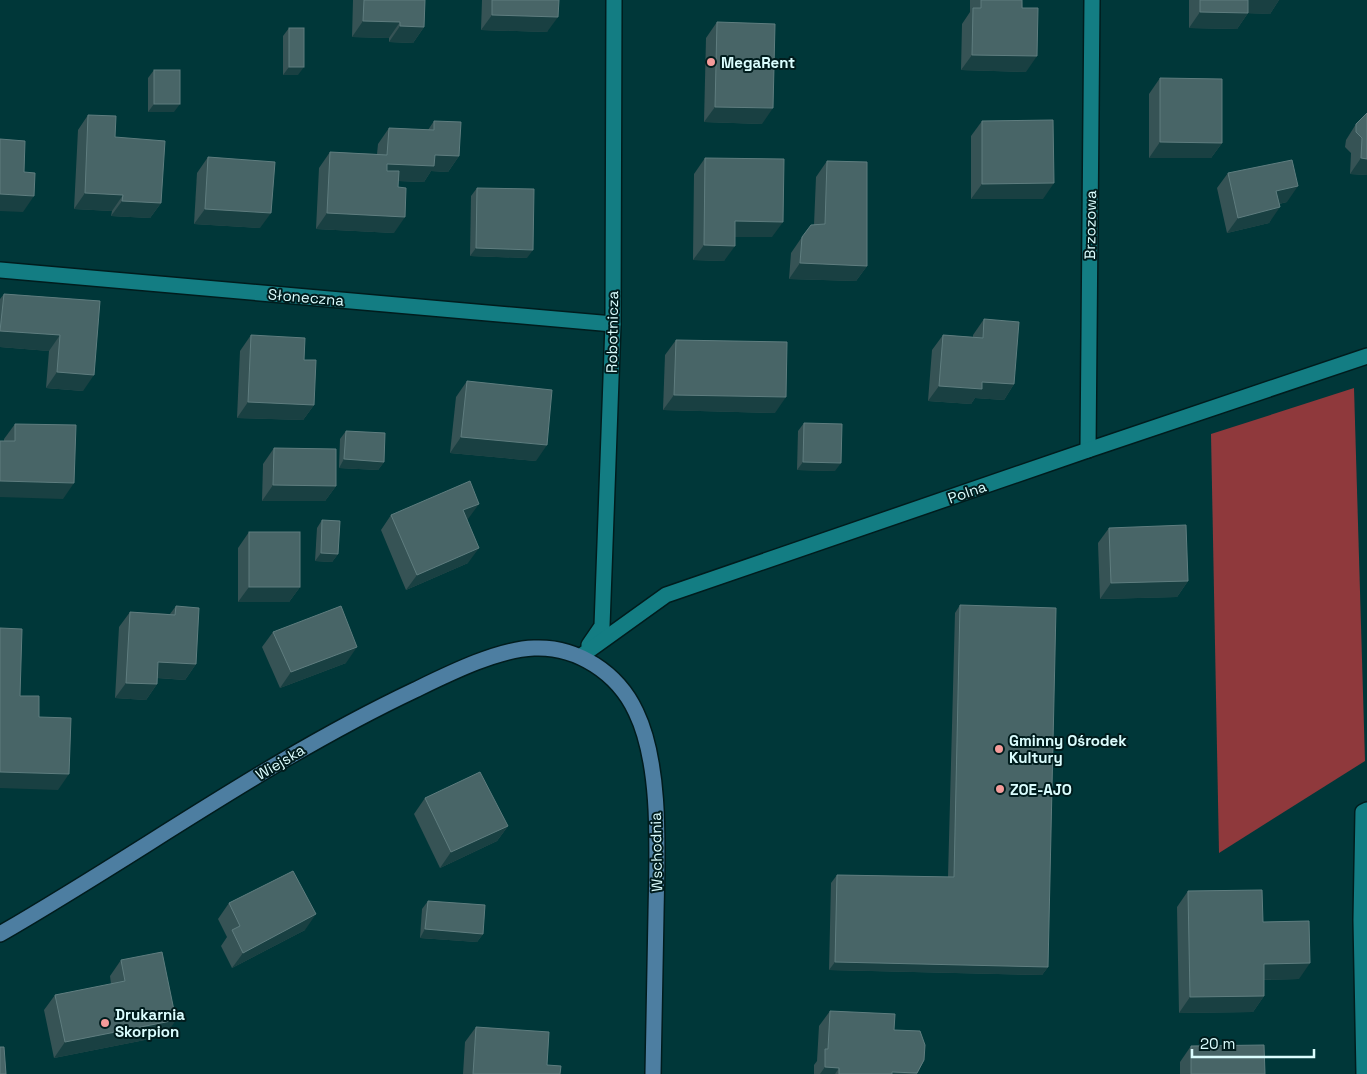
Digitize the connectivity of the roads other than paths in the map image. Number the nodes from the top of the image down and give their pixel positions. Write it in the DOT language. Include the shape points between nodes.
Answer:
graph roads {
  1 [pos="614,0"];
  2 [pos="1092,0"];
  3 [pos="0,270"];
  4 [pos="613,324"];
  5 [pos="1367,356"];
  6 [pos="1088,450"];
  7 [pos="581,656"];
  8 [pos="1367,810"];
  9 [pos="0,934"];
  10 [pos="653,1074"];
  11 [pos="1364,1074"];
  1 -- 4 [label="street, Robotnicza"];
  2 -- 6 [label="street, Brzozowa"];
  3 -- 4 [label="street, Słoneczna"];
  4 -- 7 [label="street, Robotnicza" via="602,626"];
  5 -- 6 [label="street, Polna"];
  6 -- 7 [label="street, Polna" via="666,595"];
  7 -- 9 [label="street, Wiejska" via="533,648 502,654 408,693 273,766"];
  7 -- 10 [label="street, Wschodnia" via="622,690 637,713 649,751 656,838"];
  8 -- 11 [label="street" via="1363,812 1361,911"];
}
